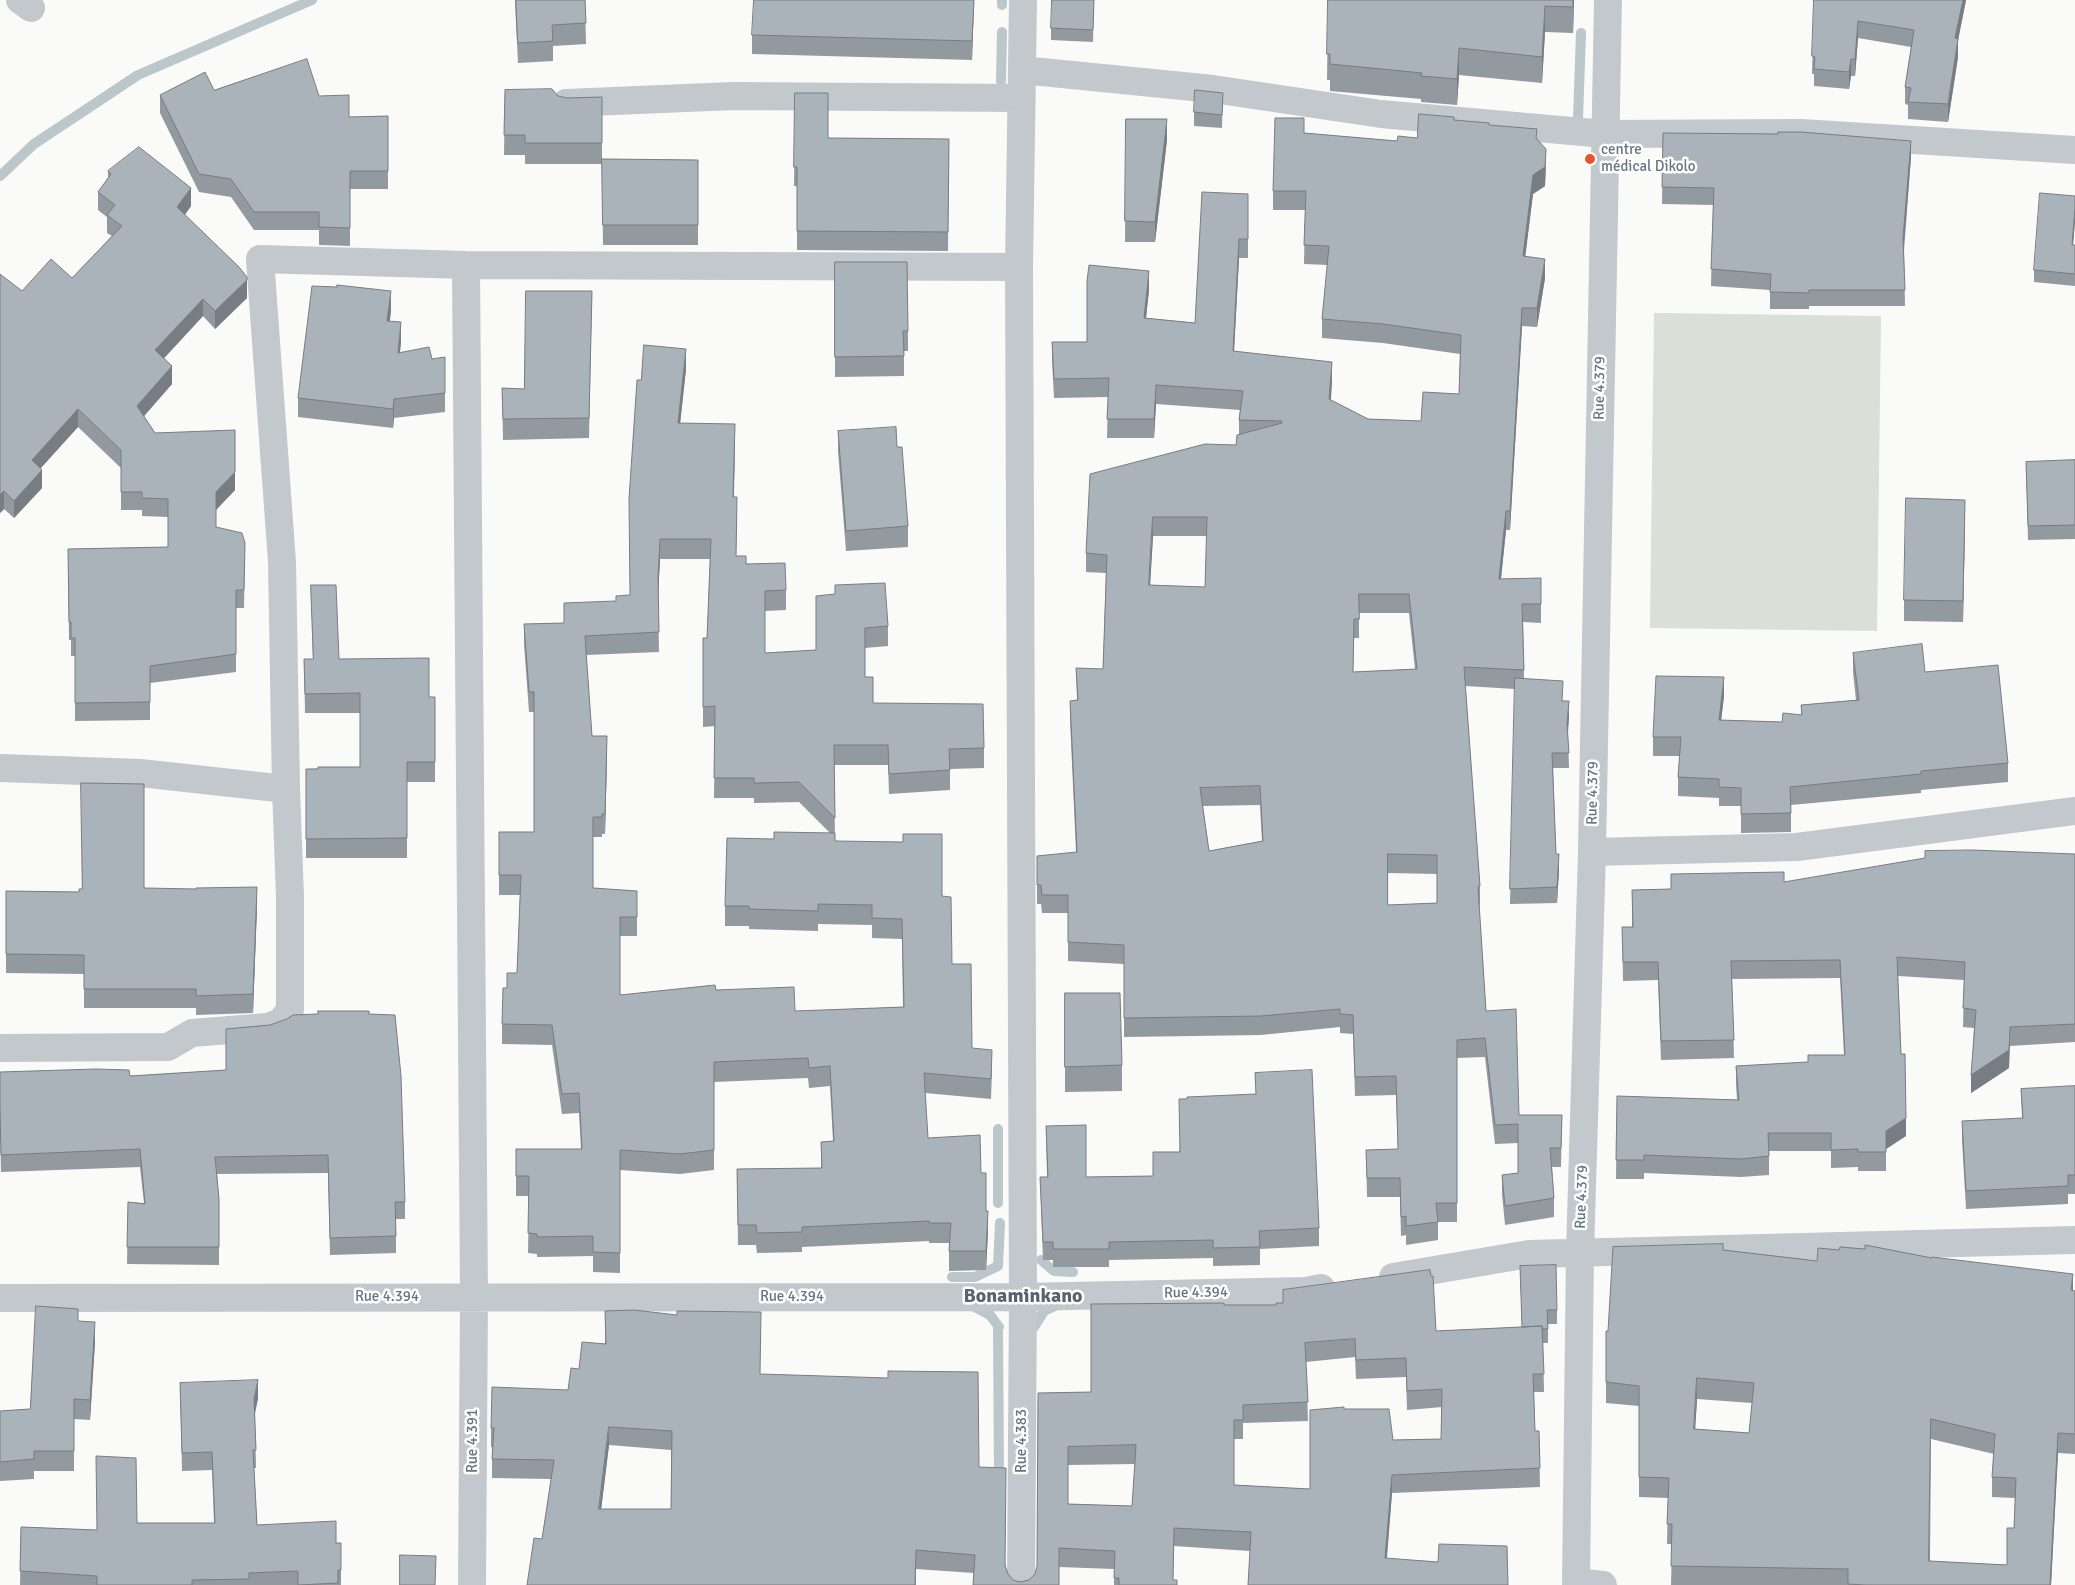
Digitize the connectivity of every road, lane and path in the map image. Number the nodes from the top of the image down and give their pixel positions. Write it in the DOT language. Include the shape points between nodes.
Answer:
graph roads {
  1 [pos="1023,0"];
  2 [pos="1608,0"];
  3 [pos="1022,70"];
  4 [pos="1021,98"];
  5 [pos="566,103"];
  6 [pos="1605,134"];
  7 [pos="2075,150"];
  8 [pos="466,265"];
  9 [pos="1019,267"];
  10 [pos="0,768"];
  11 [pos="286,789"];
  12 [pos="2075,811"];
  13 [pos="1592,852"];
  14 [pos="0,1048"];
  15 [pos="2075,1240"];
  16 [pos="1580,1252"];
  17 [pos="474,1297"];
  18 [pos="1023,1297"];
  19 [pos="0,1298"];
  20 [pos="1576,1584"];
  21 [pos="472,1585"];
  22 [pos="1021,1585"];
  23 [pos="1603,1585"];
  1 -- 3 [label="street, Rue 4.383"];
  2 -- 6 [label="street, Rue 4.379"];
  3 -- 4 [label="street, Rue 4.383"];
  3 -- 6 [label="street" via="1213,89 1381,114"];
  4 -- 5 [label="street" via="734,96"];
  4 -- 9 [label="street, Rue 4.383"];
  6 -- 7 [label="street" via="1801,133"];
  6 -- 13 [label="street, Rue 4.379"];
  8 -- 9 [label="street"];
  8 -- 11 [label="street" via="260,259 282,562"];
  8 -- 17 [label="street, Rue 4.391"];
  9 -- 18 [label="street, Rue 4.383"];
  10 -- 11 [label="street" via="140,773"];
  11 -- 14 [label="street" via="290,1010 282,1022 268,1028 192,1033 168,1047"];
  12 -- 13 [label="street" via="1797,847"];
  13 -- 16 [label="street, Rue 4.379"];
  15 -- 16 [label="street, Rue 4.394"];
  16 -- 18 [label="street, Rue 4.394" via="1530,1254 1306,1291"];
  16 -- 20 [label="street, Rue 4.379"];
  17 -- 18 [label="street, Rue 4.394"];
  17 -- 19 [label="street, Rue 4.394"];
  17 -- 21 [label="street, Rue 4.391"];
  18 -- 22 [label="street, Rue 4.383"];
  20 -- 23 [label="street"];
}
